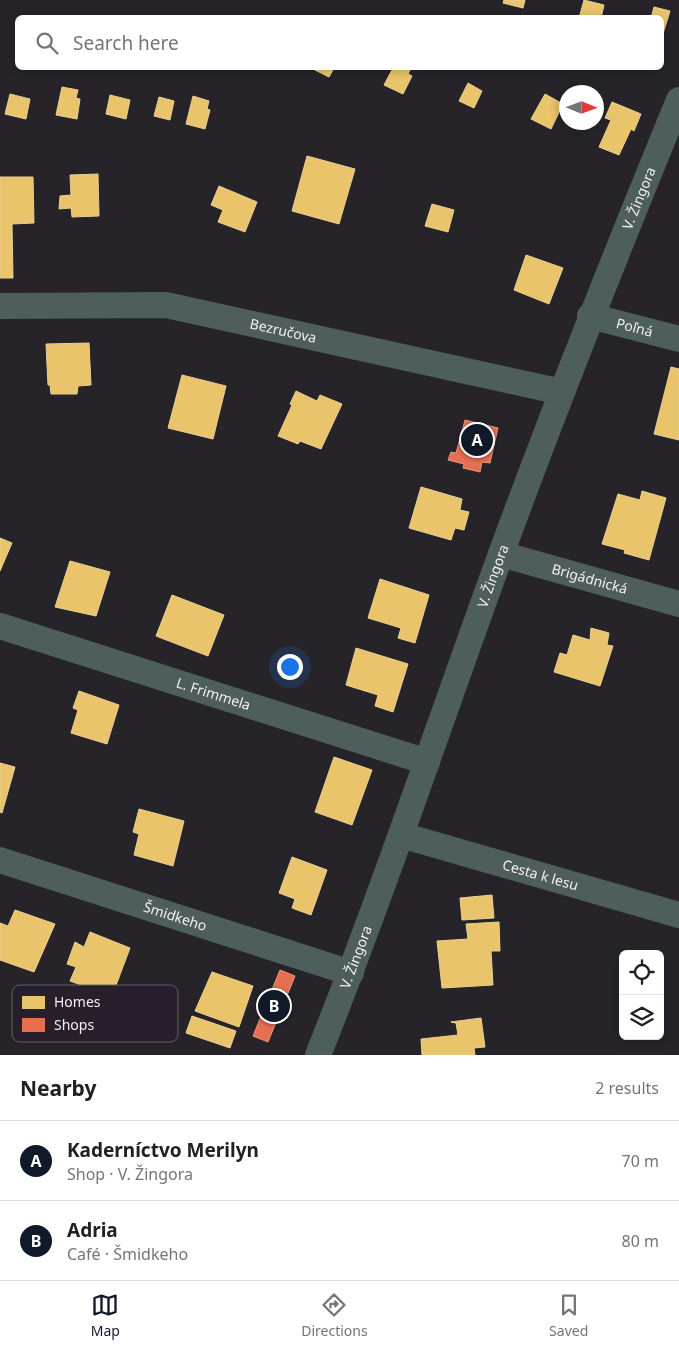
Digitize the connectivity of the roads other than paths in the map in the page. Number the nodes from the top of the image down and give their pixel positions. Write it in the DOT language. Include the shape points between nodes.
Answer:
graph roads {
  1 [pos="679,100"];
  2 [pos="0,306"];
  3 [pos="590,316"];
  4 [pos="679,339"];
  5 [pos="562,392"];
  6 [pos="501,554"];
  7 [pos="679,604"];
  8 [pos="0,626"];
  9 [pos="428,762"];
  10 [pos="401,835"];
  11 [pos="0,860"];
  12 [pos="679,915"];
  13 [pos="351,973"];
  14 [pos="318,1055"];
  1 -- 3 [label="street, V. Žingora"];
  2 -- 5 [label="street, Bezručova" via="166,305"];
  3 -- 4 [label="street, Poľná"];
  3 -- 5 [label="street, V. Žingora"];
  5 -- 6 [label="street, V. Žingora"];
  6 -- 7 [label="street, Brigádnická"];
  6 -- 9 [label="street, V. Žingora"];
  8 -- 9 [label="street, L. Frimmela"];
  9 -- 10 [label="street, V. Žingora"];
  10 -- 12 [label="street, Cesta k lesu"];
  10 -- 13 [label="street, V. Žingora"];
  11 -- 13 [label="street, Šmidkeho"];
  13 -- 14 [label="street, V. Žingora"];
}
